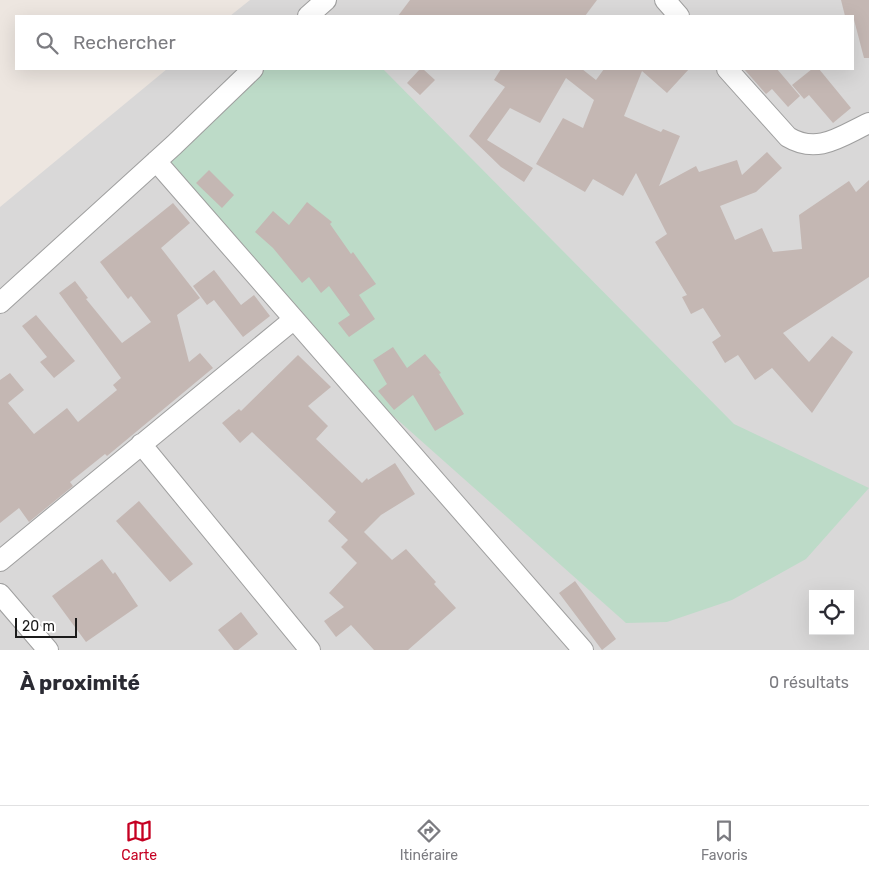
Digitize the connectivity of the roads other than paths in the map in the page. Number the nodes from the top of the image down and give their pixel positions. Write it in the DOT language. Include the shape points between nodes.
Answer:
graph roads {
  1 [pos="326,0"];
  2 [pos="665,0"];
  3 [pos="309,15"];
  4 [pos="679,15"];
  5 [pos="252,70"];
  6 [pos="728,70"];
  7 [pos="869,122"];
  8 [pos="156,161"];
  9 [pos="0,303"];
  10 [pos="293,320"];
  11 [pos="141,444"];
  12 [pos="0,561"];
  13 [pos="0,594"];
  14 [pos="48,650"];
  15 [pos="310,650"];
  16 [pos="584,650"];
  1 -- 3 [label="street"];
  2 -- 4 [label="street"];
  5 -- 8 [label="street"];
  6 -- 7 [label="street" via="788,137 797,142 823,144"];
  8 -- 9 [label="street"];
  8 -- 10 [label="street"];
  10 -- 11 [label="street"];
  10 -- 16 [label="street"];
  11 -- 12 [label="street"];
  11 -- 15 [label="street"];
  13 -- 14 [label="street"];
}
